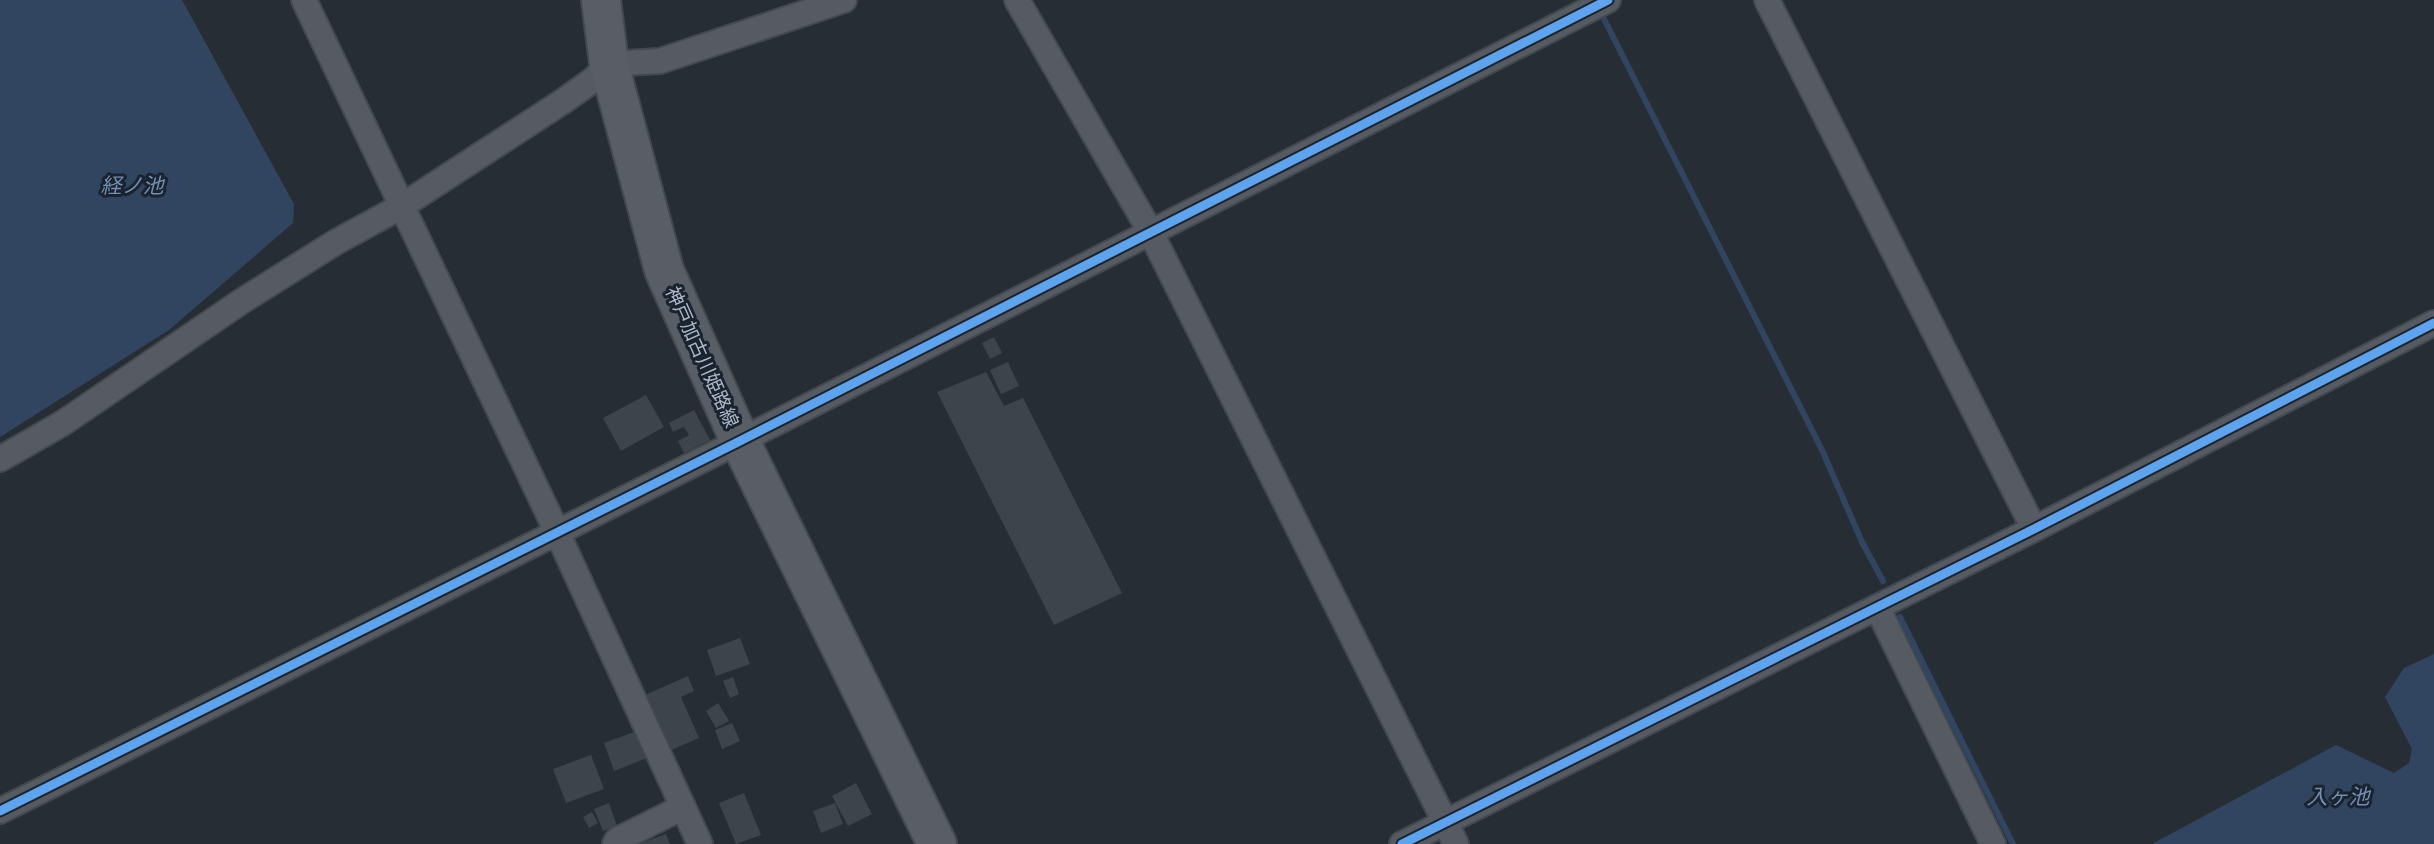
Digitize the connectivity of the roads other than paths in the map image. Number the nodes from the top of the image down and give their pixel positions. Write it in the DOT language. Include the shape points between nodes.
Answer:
graph roads {
  1 [pos="304,0"];
  2 [pos="601,0"];
  3 [pos="844,0"];
  4 [pos="1017,0"];
  5 [pos="1608,0"];
  6 [pos="1767,0"];
  7 [pos="608,64"];
  8 [pos="402,206"];
  9 [pos="1150,231"];
  10 [pos="2434,323"];
  11 [pos="740,441"];
  12 [pos="0,459"];
  13 [pos="2034,529"];
  14 [pos="556,533"];
  15 [pos="1877,607"];
  16 [pos="683,807"];
  17 [pos="0,811"];
  18 [pos="1451,833"];
  19 [pos="615,844"];
  20 [pos="700,844"];
  21 [pos="937,844"];
  22 [pos="1402,844"];
  23 [pos="1993,844"];
  1 -- 8 [label="street"];
  2 -- 7 [label="main road, 神戸加古川姫路線"];
  3 -- 7 [label="street" via="660,61"];
  4 -- 9 [label="street"];
  5 -- 9 [label="street"];
  6 -- 13 [label="street"];
  7 -- 8 [label="street" via="562,102"];
  7 -- 11 [label="main road, 神戸加古川姫路線" via="664,270"];
  8 -- 12 [label="street" via="242,301 63,423"];
  8 -- 14 [label="street"];
  9 -- 11 [label="street"];
  9 -- 18 [label="street"];
  10 -- 13 [label="street"];
  11 -- 14 [label="street"];
  11 -- 21 [label="main road, 神戸加古川姫路線"];
  13 -- 15 [label="street"];
  14 -- 16 [label="street"];
  14 -- 17 [label="street"];
  15 -- 18 [label="street"];
  15 -- 23 [label="street"];
  16 -- 19 [label="street"];
  16 -- 20 [label="street"];
  18 -- 22 [label="street"];
}
